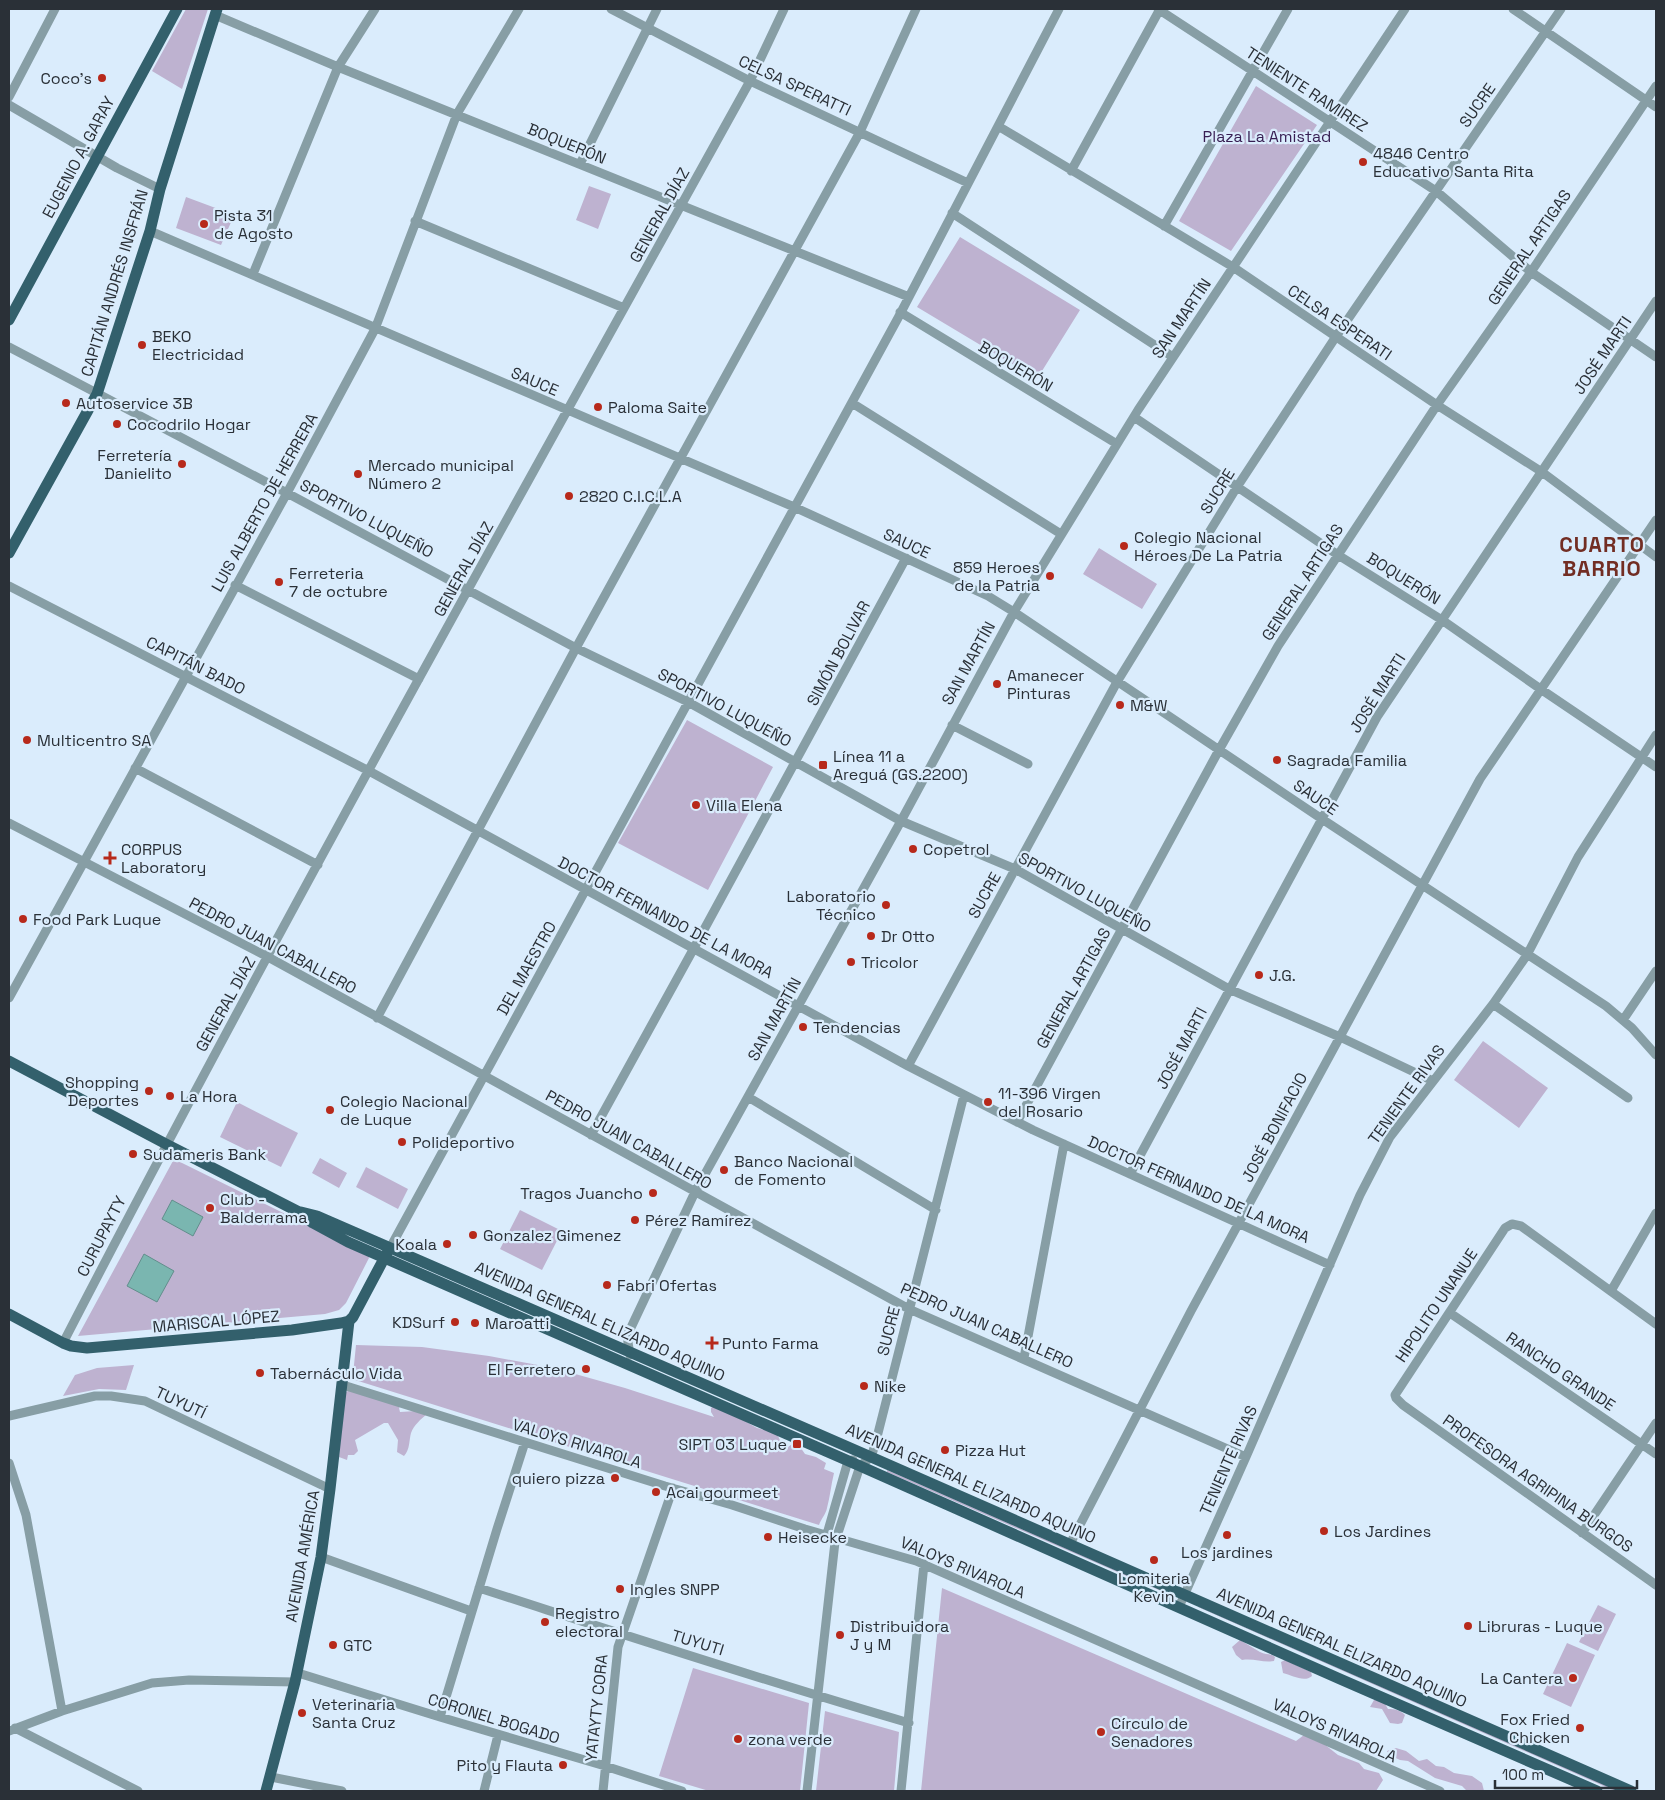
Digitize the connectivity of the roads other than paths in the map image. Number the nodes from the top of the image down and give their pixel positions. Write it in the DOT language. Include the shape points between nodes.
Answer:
graph roads {
  1 [pos="55,9"];
  2 [pos="176,9"];
  3 [pos="375,9"];
  4 [pos="519,9"];
  5 [pos="611,9"];
  6 [pos="657,9"];
  7 [pos="784,9"];
  8 [pos="916,9"];
  9 [pos="1058,9"];
  10 [pos="1159,9"];
  11 [pos="1288,9"];
  12 [pos="1405,9"];
  13 [pos="1513,9"];
  14 [pos="1561,9"];
  15 [pos="216,12"];
  16 [pos="648,28"];
  17 [pos="1546,31"];
  18 [pos="338,67"];
  19 [pos="1252,71"];
  20 [pos="750,81"];
  21 [pos="1656,86"];
  22 [pos="9,97"];
  23 [pos="1647,100"];
  24 [pos="9,105"];
  25 [pos="1656,107"];
  26 [pos="457,114"];
  27 [pos="1330,122"];
  28 [pos="998,126"];
  29 [pos="860,132"];
  30 [pos="97,156"];
  31 [pos="580,164"];
  32 [pos="1071,170"];
  33 [pos="968,183"];
  34 [pos="160,189"];
  35 [pos="1436,191"];
  36 [pos="682,205"];
  37 [pos="952,214"];
  38 [pos="415,221"];
  39 [pos="1164,226"];
  40 [pos="150,231"];
  41 [pos="795,250"];
  42 [pos="1233,267"];
  43 [pos="1531,272"];
  44 [pos="253,274"];
  45 [pos="909,297"];
  46 [pos="1656,301"];
  47 [pos="624,308"];
  48 [pos="899,315"];
  49 [pos="9,320"];
  50 [pos="376,328"];
  51 [pos="1335,338"];
  52 [pos="1631,339"];
  53 [pos="9,347"];
  54 [pos="1173,357"];
  55 [pos="1656,357"];
  56 [pos="97,394"];
  57 [pos="852,403"];
  58 [pos="1437,406"];
  59 [pos="568,411"];
  60 [pos="1134,417"];
  61 [pos="1117,444"];
  62 [pos="680,459"];
  63 [pos="1542,472"];
  64 [pos="1237,487"];
  65 [pos="287,492"];
  66 [pos="794,507"];
  67 [pos="1656,520"];
  68 [pos="1061,534"];
  69 [pos="1639,544"];
  70 [pos="9,553"];
  71 [pos="1338,555"];
  72 [pos="1656,557"];
  73 [pos="906,558"];
  74 [pos="235,585"];
  75 [pos="9,586"];
  76 [pos="468,589"];
  77 [pos="1014,612"];
  78 [pos="1442,620"];
  79 [pos="576,648"];
  80 [pos="185,676"];
  81 [pos="420,679"];
  82 [pos="1117,682"];
  83 [pos="1542,690"];
  84 [pos="688,702"];
  85 [pos="952,726"];
  86 [pos="1656,735"];
  87 [pos="1219,750"];
  88 [pos="1642,756"];
  89 [pos="796,762"];
  90 [pos="1028,764"];
  91 [pos="1656,767"];
  92 [pos="134,768"];
  93 [pos="369,771"];
  94 [pos="1322,819"];
  95 [pos="901,821"];
  96 [pos="9,823"];
  97 [pos="476,831"];
  98 [pos="83,861"];
  99 [pos="318,865"];
  100 [pos="1015,869"];
  101 [pos="1423,886"];
  102 [pos="586,891"];
  103 [pos="1122,928"];
  104 [pos="694,948"];
  105 [pos="1527,954"];
  106 [pos="268,957"];
  107 [pos="1656,971"];
  108 [pos="1229,989"];
  109 [pos="9,998"];
  110 [pos="1493,1004"];
  111 [pos="798,1006"];
  112 [pos="377,1018"];
  113 [pos="1623,1020"];
  114 [pos="1340,1037"];
  115 [pos="1656,1056"];
  116 [pos="9,1061"];
  117 [pos="908,1066"];
  118 [pos="484,1076"];
  119 [pos="1433,1081"];
  120 [pos="964,1095"];
  121 [pos="748,1097"];
  122 [pos="1628,1098"];
  123 [pos="1017,1122"];
  124 [pos="591,1134"];
  125 [pos="166,1144"];
  126 [pos="1064,1144"];
  127 [pos="1130,1174"];
  128 [pos="695,1192"];
  129 [pos="936,1210"];
  130 [pos="1656,1213"];
  131 [pos="1239,1223"];
  132 [pos="387,1253"];
  133 [pos="1330,1265"];
  134 [pos="1611,1291"];
  135 [pos="909,1309"];
  136 [pos="1450,1313"];
  137 [pos="9,1314"];
  138 [pos="349,1322"];
  139 [pos="1656,1324"];
  140 [pos="63,1343"];
  141 [pos="629,1352"];
  142 [pos="1024,1358"];
  143 [pos="633,1367"];
  144 [pos="343,1385"];
  145 [pos="1403,1405"];
  146 [pos="1139,1411"];
  147 [pos="9,1416"];
  148 [pos="1656,1423"];
  149 [pos="525,1442"];
  150 [pos="1641,1444"];
  151 [pos="1656,1454"];
  152 [pos="871,1457"];
  153 [pos="1246,1457"];
  154 [pos="848,1461"];
  155 [pos="9,1463"];
  156 [pos="860,1466"];
  157 [pos="673,1488"];
  158 [pos="330,1489"];
  159 [pos="1582,1533"];
  160 [pos="827,1534"];
  161 [pos="836,1540"];
  162 [pos="1070,1544"];
  163 [pos="321,1557"];
  164 [pos="924,1564"];
  165 [pos="1656,1585"];
  166 [pos="479,1588"];
  167 [pos="1185,1595"];
  168 [pos="1179,1607"];
  169 [pos="471,1611"];
  170 [pos="622,1635"];
  171 [pos="296,1677"];
  172 [pos="817,1697"];
  173 [pos="62,1711"];
  174 [pos="440,1717"];
  175 [pos="909,1723"];
  176 [pos="12,1729"];
  177 [pos="498,1735"];
  178 [pos="605,1766"];
  179 [pos="271,1776"];
  180 [pos="138,1791"];
  181 [pos="266,1791"];
  182 [pos="342,1791"];
  183 [pos="484,1791"];
  184 [pos="603,1791"];
  185 [pos="682,1791"];
  186 [pos="807,1791"];
  187 [pos="901,1791"];
  188 [pos="1440,1791"];
  189 [pos="1598,1791"];
  190 [pos="1631,1791"];
  1 -- 22 [label="street"];
  2 -- 30 [label="main road, EUGENIO A. GARAY"];
  3 -- 18 [label="street"];
  4 -- 26 [label="street, LUIS ALBERTO DE HERRERA"];
  5 -- 16 [label="street, CELSA SPERATTI"];
  6 -- 16 [label="street"];
  7 -- 20 [label="street, GENERAL DÍAZ"];
  8 -- 29 [label="street"];
  9 -- 28 [label="street, DEL MAESTRO"];
  10 -- 19 [label="street, TENIENTE RAMIREZ"];
  10 -- 32 [label="street"];
  11 -- 19 [label="street"];
  12 -- 27 [label="street, SAN MARTÍN"];
  13 -- 17 [label="street"];
  14 -- 17 [label="street, SUCRE"];
  15 -- 18 [label="street, BOQUERÓN"];
  15 -- 34 [label="main road, CAPITÁN ANDRÉS INSFRÁN"];
  16 -- 20 [label="street, CELSA SPERATTI"];
  16 -- 31 [label="street"];
  17 -- 23 [label="street"];
  17 -- 35 [label="street, SUCRE"];
  18 -- 26 [label="street, BOQUERÓN"];
  18 -- 44 [label="street"];
  19 -- 27 [label="street, TENIENTE RAMIREZ"];
  19 -- 39 [label="street"];
  20 -- 29 [label="street, CELSA SPERATTI"];
  20 -- 36 [label="street, GENERAL DÍAZ"];
  21 -- 23 [label="street, GENERAL ARTIGAS"];
  23 -- 25 [label="street"];
  23 -- 43 [label="street, GENERAL ARTIGAS"];
  24 -- 30 [label="street"];
  26 -- 31 [label="street, BOQUERÓN"];
  26 -- 38 [label="street, LUIS ALBERTO DE HERRERA"];
  27 -- 35 [label="street, TENIENTE RAMIREZ"];
  27 -- 42 [label="street, SAN MARTÍN"];
  28 -- 32 [label="street, CELSA ESPERATI"];
  28 -- 33 [label="street, DEL MAESTRO"];
  29 -- 33 [label="street, CELSA SPERATTI"];
  29 -- 41 [label="street"];
  30 -- 34 [label="street"];
  30 -- 49 [label="main road, EUGENIO A. GARAY"];
  31 -- 36 [label="street, BOQUERÓN"];
  32 -- 39 [label="street, CELSA ESPERATI"];
  33 -- 37 [label="street, DEL MAESTRO"];
  34 -- 40 [label="main road, CAPITÁN ANDRÉS INSFRÁN"];
  35 -- 43 [label="street, TENIENTE RAMIREZ"];
  35 -- 51 [label="street, SUCRE"];
  36 -- 41 [label="street, BOQUERÓN"];
  36 -- 47 [label="street, GENERAL DÍAZ"];
  37 -- 45 [label="street, DEL MAESTRO"];
  37 -- 54 [label="street"];
  38 -- 47 [label="street"];
  38 -- 50 [label="street, LUIS ALBERTO DE HERRERA"];
  39 -- 42 [label="street, CELSA ESPERATI"];
  40 -- 44 [label="street, SAUCE"];
  40 -- 56 [label="main road, CAPITÁN ANDRÉS INSFRÁN"];
  41 -- 45 [label="street, BOQUERÓN"];
  41 -- 62 [label="street"];
  42 -- 51 [label="street, CELSA ESPERATI"];
  42 -- 54 [label="street, SAN MARTÍN"];
  43 -- 52 [label="street, TENIENTE RAMIREZ"];
  43 -- 58 [label="street, GENERAL ARTIGAS"];
  44 -- 50 [label="street, SAUCE"];
  45 -- 48 [label="street, DEL MAESTRO"];
  46 -- 52 [label="street, JOSÉ MARTI"];
  47 -- 59 [label="street, GENERAL DÍAZ"];
  48 -- 57 [label="street, DEL MAESTRO"];
  48 -- 61 [label="street, BOQUERÓN"];
  50 -- 59 [label="street, SAUCE"];
  50 -- 65 [label="street, LUIS ALBERTO DE HERRERA"];
  51 -- 58 [label="street, CELSA ESPERATI"];
  51 -- 64 [label="street, SUCRE"];
  52 -- 55 [label="street, TENIENTE RAMIREZ"];
  52 -- 63 [label="street, JOSÉ MARTI"];
  53 -- 56 [label="street, SPORTIVO LUQUEÑO"];
  54 -- 60 [label="street, SAN MARTÍN"];
  56 -- 65 [label="street, SPORTIVO LUQUEÑO"];
  56 -- 70 [label="main road, CAPITÁN ANDRÉS INSFRÁN"];
  57 -- 66 [label="street, DEL MAESTRO"];
  57 -- 68 [label="street"];
  58 -- 63 [label="street, CELSA ESPERATI"];
  58 -- 71 [label="street, GENERAL ARTIGAS"];
  59 -- 62 [label="street, SAUCE"];
  59 -- 76 [label="street, GENERAL DÍAZ"];
  60 -- 61 [label="street, SAN MARTÍN"];
  60 -- 64 [label="street, BOQUERÓN"];
  61 -- 68 [label="street, SAN MARTÍN"];
  62 -- 66 [label="street, SAUCE"];
  62 -- 79 [label="street"];
  63 -- 69 [label="street, CELSA ESPERATI"];
  63 -- 78 [label="street, JOSÉ MARTI"];
  64 -- 71 [label="street, BOQUERÓN"];
  64 -- 82 [label="street, SUCRE"];
  65 -- 74 [label="street, LUIS ALBERTO DE HERRERA"];
  65 -- 76 [label="street, SPORTIVO LUQUEÑO"];
  66 -- 73 [label="street, SAUCE"];
  66 -- 84 [label="street, DEL MAESTRO"];
  67 -- 69 [label="street, JOSÉ BONIFACIO"];
  68 -- 77 [label="street, SAN MARTÍN"];
  69 -- 72 [label="street, CELSA ESPERATI"];
  69 -- 83 [label="street, JOSÉ BONIFACIO"];
  71 -- 78 [label="street, BOQUERÓN"];
  71 -- 87 [label="street, GENERAL ARTIGAS" via="1278,646"];
  73 -- 77 [label="street, SAUCE" via="988,596"];
  73 -- 89 [label="street, SIMÓN BOLIVAR"];
  74 -- 80 [label="street, LUIS ALBERTO DE HERRERA"];
  74 -- 81 [label="street"];
  75 -- 80 [label="street, CAPITÁN BADO"];
  76 -- 79 [label="street, SPORTIVO LUQUEÑO"];
  76 -- 81 [label="street, GENERAL DÍAZ"];
  77 -- 82 [label="street, SAUCE"];
  77 -- 85 [label="street, SAN MARTÍN"];
  78 -- 83 [label="street, BOQUERÓN"];
  78 -- 94 [label="street, JOSÉ MARTI" via="1377,717"];
  79 -- 84 [label="street, SPORTIVO LUQUEÑO"];
  79 -- 97 [label="street"];
  80 -- 92 [label="street, LUIS ALBERTO DE HERRERA"];
  80 -- 93 [label="street, CAPITÁN BADO"];
  81 -- 93 [label="street, GENERAL DÍAZ"];
  82 -- 87 [label="street, SAUCE"];
  82 -- 100 [label="street, SUCRE"];
  83 -- 88 [label="street, BOQUERÓN"];
  83 -- 101 [label="street, JOSÉ BONIFACIO" via="1480,780"];
  84 -- 89 [label="street, SPORTIVO LUQUEÑO"];
  84 -- 102 [label="street, DEL MAESTRO"];
  85 -- 90 [label="street"];
  85 -- 95 [label="street, SAN MARTÍN"];
  86 -- 88 [label="street, TENIENTE RIVAS"];
  87 -- 94 [label="street, SAUCE"];
  87 -- 103 [label="street, GENERAL ARTIGAS"];
  88 -- 91 [label="street, BOQUERÓN"];
  88 -- 105 [label="street, TENIENTE RIVAS" via="1578,858"];
  89 -- 95 [label="street, SPORTIVO LUQUEÑO"];
  89 -- 104 [label="street, SIMÓN BOLIVAR"];
  92 -- 98 [label="street, LUIS ALBERTO DE HERRERA"];
  92 -- 99 [label="street"];
  93 -- 97 [label="street, DOCTOR FERNANDO DE LA MORA"];
  93 -- 99 [label="street, GENERAL DÍAZ"];
  94 -- 101 [label="street, SAUCE"];
  94 -- 108 [label="street, JOSÉ MARTI"];
  95 -- 100 [label="street, SPORTIVO LUQUEÑO"];
  95 -- 111 [label="street, SAN MARTÍN"];
  96 -- 98 [label="street, PEDRO JUAN CABALLERO"];
  97 -- 102 [label="street, DOCTOR FERNANDO DE LA MORA"];
  97 -- 112 [label="street"];
  98 -- 106 [label="street, PEDRO JUAN CABALLERO"];
  98 -- 109 [label="street, LUIS ALBERTO DE HERRERA"];
  99 -- 106 [label="street, GENERAL DÍAZ"];
  100 -- 103 [label="street, SPORTIVO LUQUEÑO"];
  100 -- 117 [label="street, SUCRE"];
  101 -- 105 [label="street, SAUCE"];
  101 -- 114 [label="street, JOSÉ BONIFACIO"];
  102 -- 104 [label="street, DOCTOR FERNANDO DE LA MORA"];
  102 -- 118 [label="street, DEL MAESTRO"];
  103 -- 108 [label="street, SPORTIVO LUQUEÑO"];
  103 -- 123 [label="street, GENERAL ARTIGAS"];
  104 -- 111 [label="street, DOCTOR FERNANDO DE LA MORA"];
  104 -- 124 [label="street, SIMÓN BOLIVAR"];
  105 -- 110 [label="street, TENIENTE RIVAS"];
  105 -- 113 [label="street, SAUCE"];
  106 -- 112 [label="street, PEDRO JUAN CABALLERO"];
  106 -- 125 [label="street, GENERAL DÍAZ"];
  107 -- 113 [label="street"];
  108 -- 114 [label="street, SPORTIVO LUQUEÑO"];
  108 -- 127 [label="street, JOSÉ MARTI"];
  110 -- 119 [label="street, TENIENTE RIVAS"];
  110 -- 122 [label="street"];
  111 -- 117 [label="street, DOCTOR FERNANDO DE LA MORA"];
  111 -- 121 [label="street, SAN MARTÍN"];
  112 -- 118 [label="street, PEDRO JUAN CABALLERO"];
  113 -- 115 [label="street, SAUCE"];
  114 -- 119 [label="street, SPORTIVO LUQUEÑO"];
  114 -- 131 [label="street, JOSÉ BONIFACIO"];
  116 -- 125 [label="main road, AVENIDA GENERAL ELIZARDO AQUINO"];
  117 -- 120 [label="street, DOCTOR FERNANDO DE LA MORA"];
  118 -- 124 [label="street, PEDRO JUAN CABALLERO"];
  118 -- 132 [label="street, DEL MAESTRO"];
  119 -- 133 [label="street, TENIENTE RIVAS" via="1390,1136"];
  120 -- 123 [label="street, DOCTOR FERNANDO DE LA MORA"];
  120 -- 129 [label="street, SUCRE"];
  121 -- 128 [label="street, SAN MARTÍN"];
  121 -- 129 [label="street"];
  123 -- 126 [label="street, DOCTOR FERNANDO DE LA MORA"];
  124 -- 128 [label="street, PEDRO JUAN CABALLERO"];
  125 -- 132 [label="main road, AVENIDA GENERAL ELIZARDO AQUINO" via="297,1211 318,1216"];
  125 -- 140 [label="street, CURUPAYTY"];
  126 -- 127 [label="street, DOCTOR FERNANDO DE LA MORA"];
  126 -- 142 [label="street"];
  127 -- 131 [label="street, DOCTOR FERNANDO DE LA MORA"];
  128 -- 135 [label="street, PEDRO JUAN CABALLERO"];
  128 -- 141 [label="street, SAN MARTÍN" via="627,1336"];
  129 -- 135 [label="street, SUCRE"];
  130 -- 134 [label="street"];
  131 -- 133 [label="street, DOCTOR FERNANDO DE LA MORA"];
  131 -- 146 [label="street, JOSÉ BONIFACIO"];
  132 -- 138 [label="main road"];
  132 -- 141 [label="main road, AVENIDA GENERAL ELIZARDO AQUINO"];
  132 -- 143 [label="main road, AVENIDA GENERAL ELIZARDO AQUINO"];
  133 -- 153 [label="street, TENIENTE RIVAS"];
  134 -- 136 [label="street, HIPOLITO UNANUE" via="1521,1226 1512,1224 1505,1228"];
  134 -- 139 [label="street"];
  135 -- 142 [label="street, PEDRO JUAN CABALLERO"];
  135 -- 152 [label="street, SUCRE"];
  136 -- 145 [label="street, HIPOLITO UNANUE" via="1396,1392 1396,1398"];
  136 -- 150 [label="street, RANCHO GRANDE"];
  137 -- 140 [label="main road, MARISCAL LÓPEZ"];
  138 -- 140 [label="main road, MARISCAL LÓPEZ" via="87,1348"];
  138 -- 144 [label="main road, AVENIDA AMÉRICA"];
  141 -- 143 [label="street, SAN MARTÍN"];
  141 -- 152 [label="main road, AVENIDA GENERAL ELIZARDO AQUINO"];
  142 -- 146 [label="street, PEDRO JUAN CABALLERO"];
  143 -- 154 [label="main road, AVENIDA GENERAL ELIZARDO AQUINO"];
  144 -- 149 [label="street, VALOYS RIVAROLA"];
  144 -- 158 [label="main road, AVENIDA AMÉRICA"];
  145 -- 159 [label="street, PROFESORA AGRIPINA BURGOS"];
  146 -- 153 [label="street, PEDRO JUAN CABALLERO"];
  146 -- 162 [label="street, JOSÉ BONIFACIO"];
  147 -- 158 [label="street, TUYUTÍ" via="95,1396 145,1401"];
  148 -- 150 [label="street"];
  149 -- 157 [label="street, VALOYS RIVAROLA"];
  149 -- 166 [label="street"];
  150 -- 151 [label="street, RANCHO GRANDE"];
  150 -- 159 [label="street"];
  152 -- 154 [label="street"];
  152 -- 156 [label="street"];
  152 -- 162 [label="main road, AVENIDA GENERAL ELIZARDO AQUINO"];
  153 -- 167 [label="street, TENIENTE RIVAS"];
  154 -- 156 [label="main road, AVENIDA GENERAL ELIZARDO AQUINO"];
  154 -- 160 [label="street"];
  155 -- 173 [label="street" via="26,1515"];
  156 -- 161 [label="street"];
  156 -- 168 [label="main road, AVENIDA GENERAL ELIZARDO AQUINO"];
  157 -- 160 [label="street, VALOYS RIVAROLA"];
  157 -- 170 [label="street, YATAYTY CORA"];
  158 -- 163 [label="main road, AVENIDA AMÉRICA"];
  159 -- 165 [label="street, PROFESORA AGRIPINA BURGOS"];
  160 -- 161 [label="street, VALOYS RIVAROLA"];
  161 -- 164 [label="street, VALOYS RIVAROLA"];
  161 -- 172 [label="street"];
  162 -- 167 [label="main road, AVENIDA GENERAL ELIZARDO AQUINO"];
  163 -- 169 [label="street"];
  163 -- 171 [label="main road, AVENIDA AMÉRICA"];
  164 -- 175 [label="street"];
  164 -- 188 [label="street, VALOYS RIVAROLA"];
  166 -- 169 [label="street"];
  166 -- 170 [label="street, TUYUTI"];
  167 -- 168 [label="street, TENIENTE RIVAS"];
  167 -- 190 [label="main road, AVENIDA GENERAL ELIZARDO AQUINO"];
  168 -- 189 [label="main road, AVENIDA GENERAL ELIZARDO AQUINO"];
  169 -- 174 [label="street"];
  170 -- 172 [label="street, TUYUTI"];
  170 -- 178 [label="street, YATAYTY CORA"];
  171 -- 173 [label="street, CORONEL BOGADO" via="152,1683"];
  171 -- 174 [label="street, CORONEL BOGADO"];
  171 -- 179 [label="main road, AVENIDA AMÉRICA"];
  172 -- 175 [label="street, TUYUTI"];
  172 -- 186 [label="street"];
  173 -- 176 [label="street, CORONEL BOGADO"];
  174 -- 177 [label="street, CORONEL BOGADO"];
  175 -- 187 [label="street"];
  176 -- 180 [label="street"];
  177 -- 178 [label="street, CORONEL BOGADO"];
  177 -- 183 [label="street"];
  178 -- 184 [label="street, YATAYTY CORA"];
  178 -- 185 [label="street, CORONEL BOGADO"];
  179 -- 181 [label="main road, AVENIDA AMÉRICA"];
  179 -- 182 [label="street"];
}
